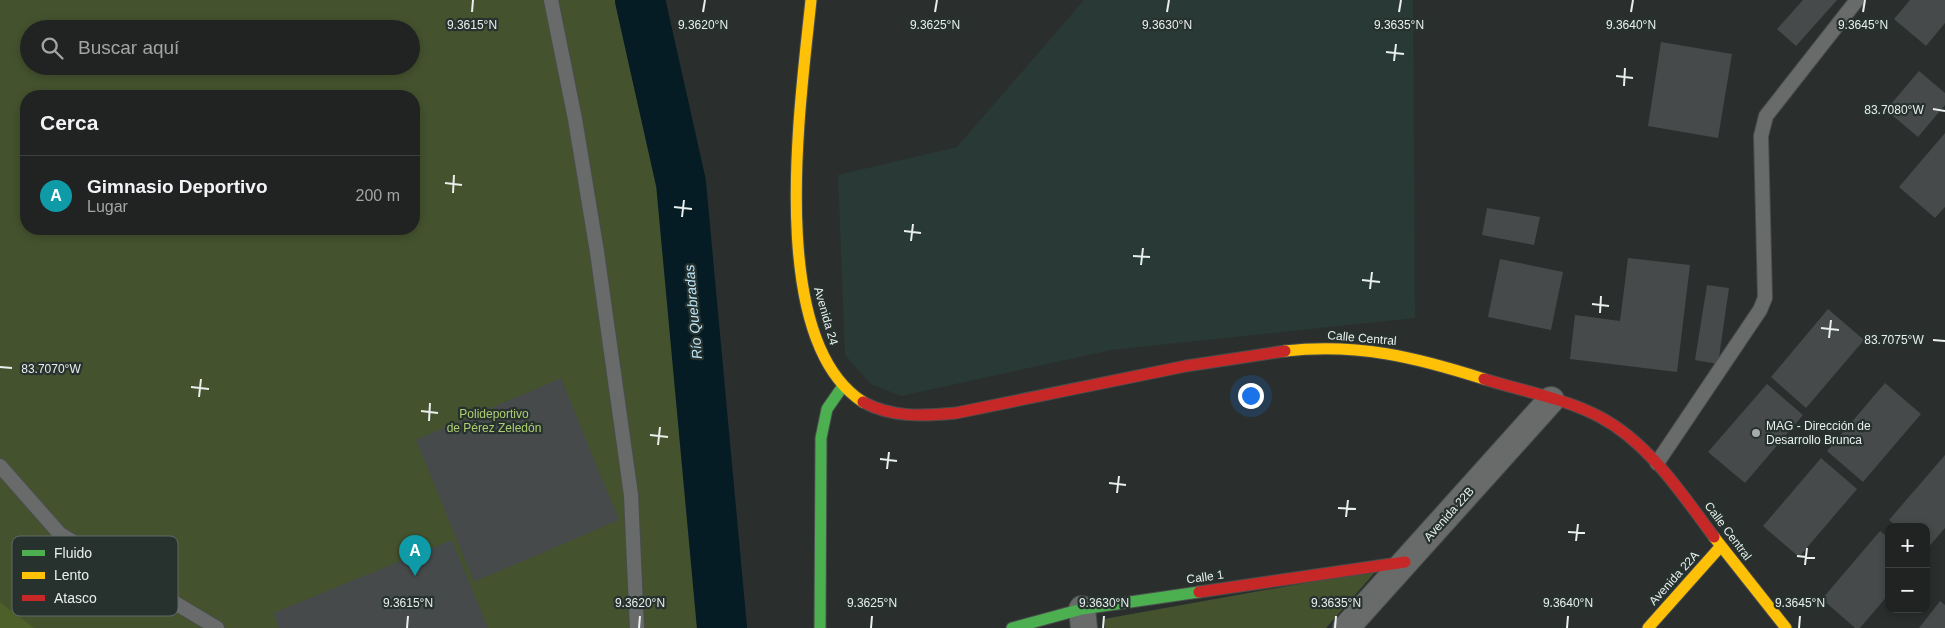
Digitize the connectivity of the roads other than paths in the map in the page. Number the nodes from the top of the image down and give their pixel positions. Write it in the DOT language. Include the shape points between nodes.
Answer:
graph roads {
  1 [pos="551,0"];
  2 [pos="811,0"];
  3 [pos="1857,0"];
  4 [pos="843,386"];
  5 [pos="1551,400"];
  6 [pos="1657,463"];
  7 [pos="0,466"];
  8 [pos="63,536"];
  9 [pos="1721,546"];
  10 [pos="1405,562"];
  11 [pos="178,605"];
  12 [pos="1083,618"];
  13 [pos="217,628"];
  14 [pos="637,628"];
  15 [pos="820,628"];
  16 [pos="1012,628"];
  17 [pos="1346,628"];
  18 [pos="1648,628"];
  19 [pos="1786,628"];
  1 -- 14 [label="lane" via="596,242 632,494"];
  2 -- 4 [label="main road, Avenida 24" via="796,186 798,255 819,346"];
  3 -- 6 [label="lane" via="1766,116 1761,136 1765,298"];
  4 -- 5 [label="main road, Calle Central" via="870,407 885,412 948,414 1200,363 1275,352 1334,348 1417,359"];
  4 -- 15 [label="main road" via="828,409 821,438"];
  5 -- 6 [label="main road, Calle Central" via="1608,422"];
  5 -- 10 [label="street, Avenida 22B"];
  6 -- 9 [label="main road, Calle Central"];
  7 -- 8 [label="lane"];
  9 -- 18 [label="main road, Avenida 22A"];
  9 -- 19 [label="main road, Calle Central"];
  10 -- 12 [label="main road, Calle 1"];
  10 -- 17 [label="street, Avenida 22B"];
  11 -- 13 [label="lane"];
  12 -- 16 [label="main road, Calle 1"];
}
